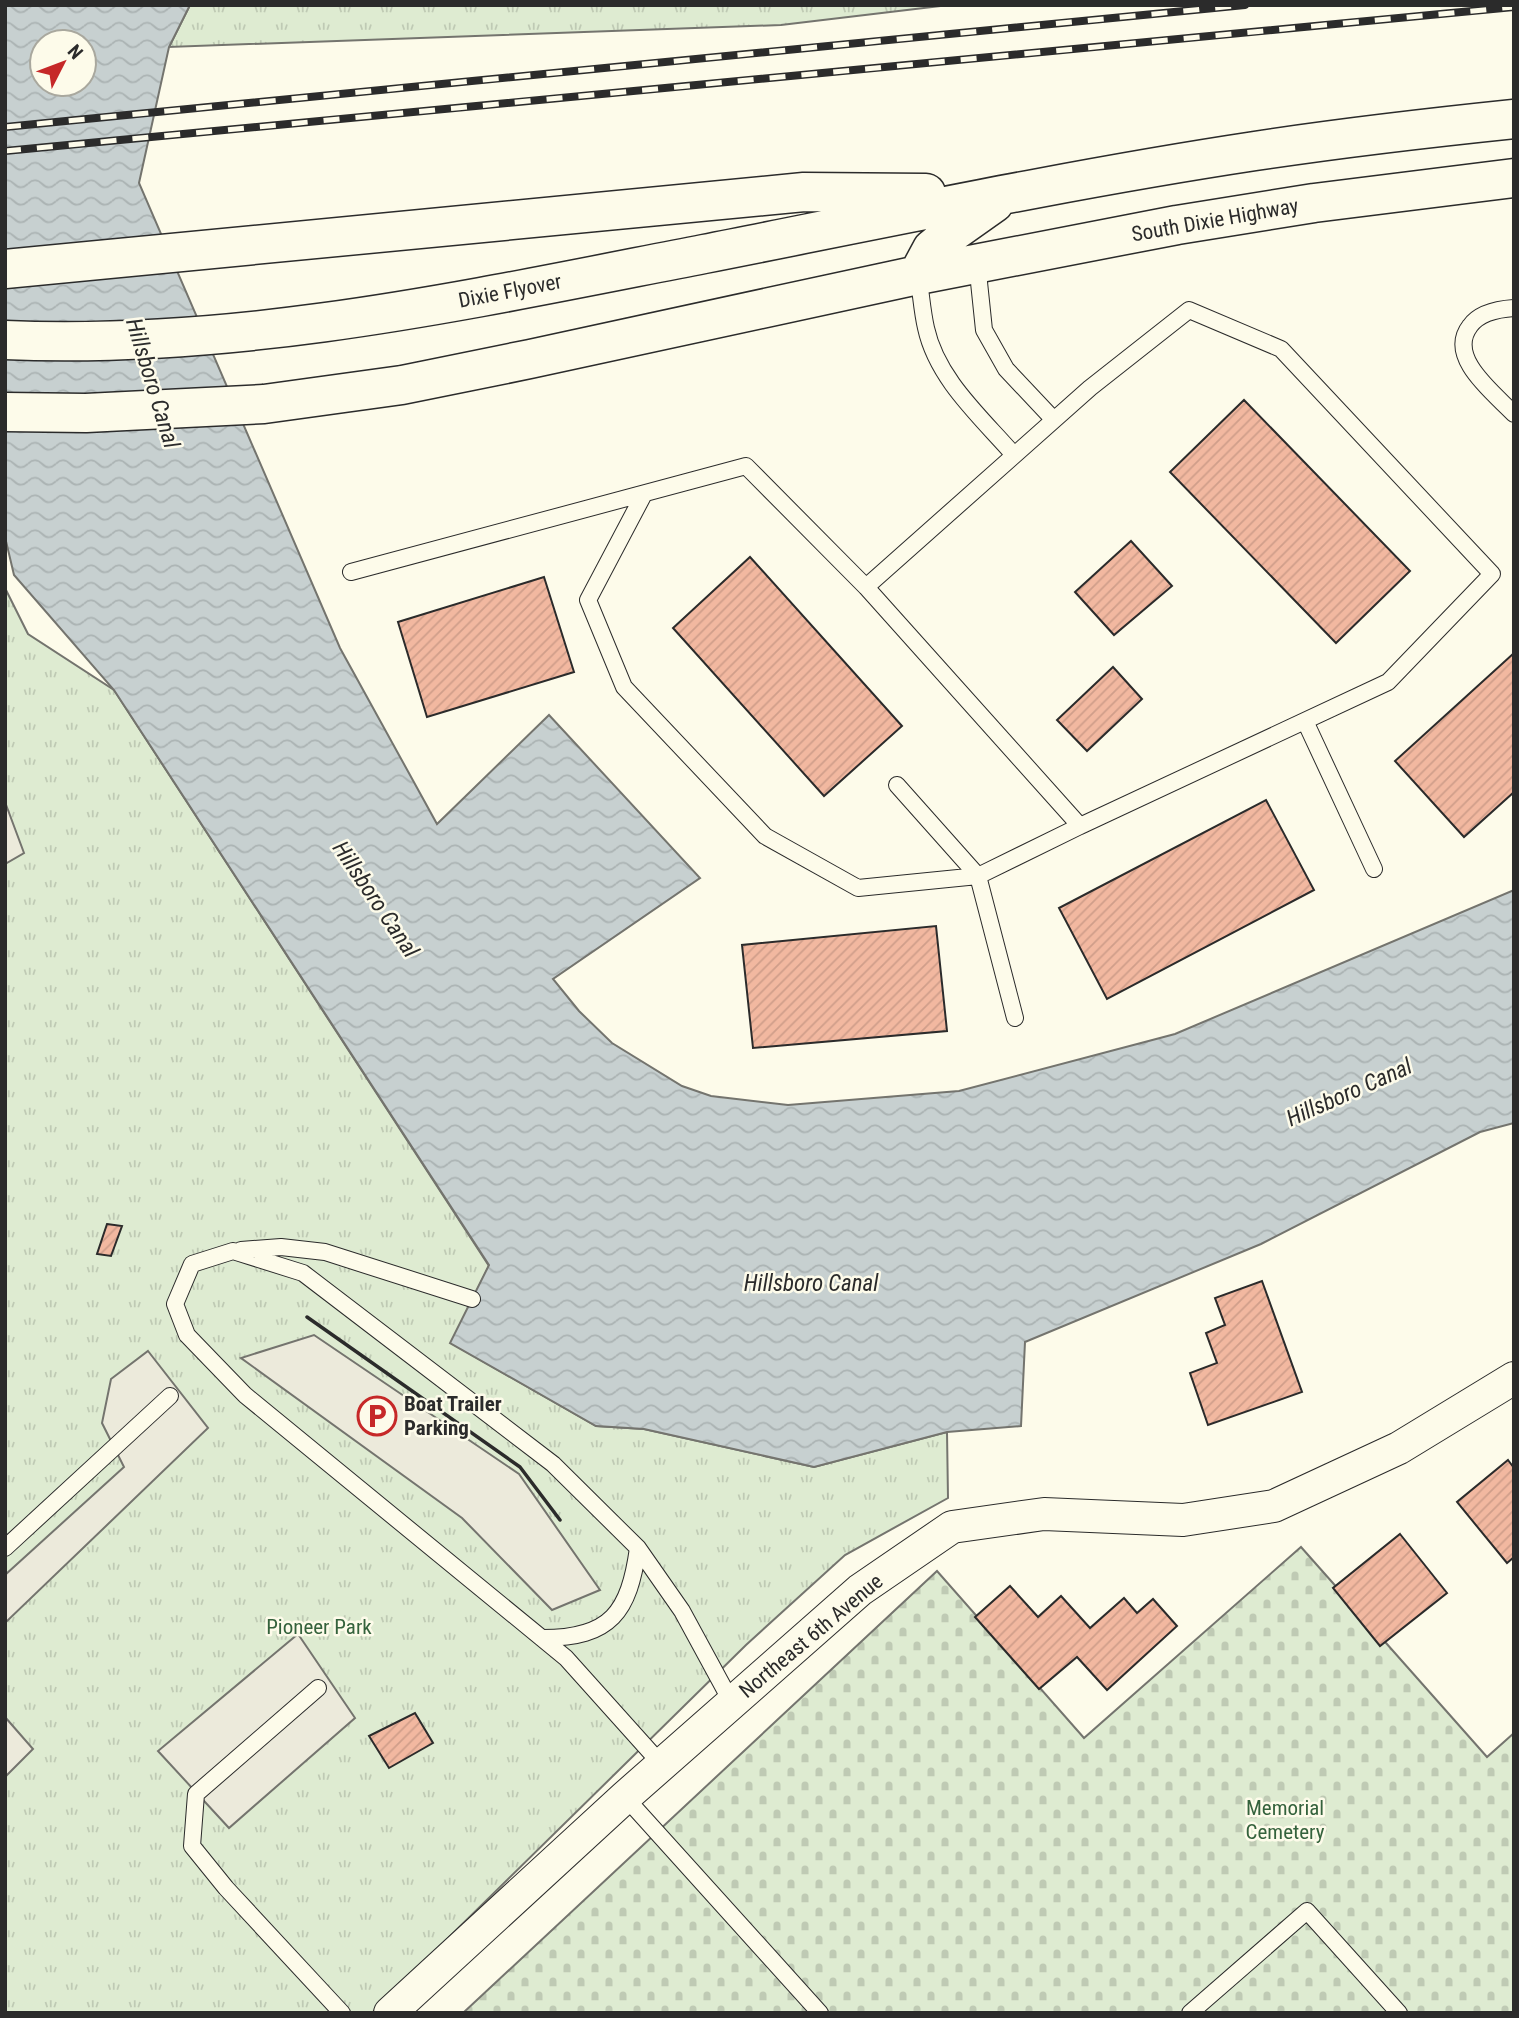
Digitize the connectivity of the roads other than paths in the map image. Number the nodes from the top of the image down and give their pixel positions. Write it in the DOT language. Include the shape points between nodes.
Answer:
graph roads {
  1 [pos="1514,119"];
  2 [pos="1514,178"];
  3 [pos="1008,194"];
  4 [pos="977,263"];
  5 [pos="5,270"];
  6 [pos="918,275"];
  7 [pos="1514,308"];
  8 [pos="5,340"];
  9 [pos="5,412"];
  10 [pos="1514,414"];
  11 [pos="1054,420"];
  12 [pos="1014,455"];
  13 [pos="644,494"];
  14 [pos="351,572"];
  15 [pos="866,587"];
  16 [pos="1304,721"];
  17 [pos="897,785"];
  18 [pos="1080,826"];
  19 [pos="1374,869"];
  20 [pos="978,876"];
  21 [pos="1014,1018"];
  22 [pos="233,1251"];
  23 [pos="472,1298"];
  24 [pos="1514,1378"];
  25 [pos="170,1396"];
  26 [pos="5,1548"];
  27 [pos="638,1548"];
  28 [pos="542,1638"];
  29 [pos="318,1688"];
  30 [pos="733,1703"];
  31 [pos="662,1765"];
  32 [pos="625,1797"];
  33 [pos="342,2013"];
  34 [pos="390,2013"];
  35 [pos="820,2013"];
  36 [pos="1190,2013"];
  37 [pos="1399,2013"];
  1 -- 3 [label="main road" via="1255,151"];
  2 -- 4 [label="main road, South Dixie Highway" via="1300,205"];
  3 -- 5 [label="main road" via="804,192"];
  3 -- 6 [label="main road" via="932,249"];
  3 -- 8 [label="main road, Dixie Flyover" via="356,319 256,333 154,340"];
  4 -- 6 [label="main road, South Dixie Highway"];
  4 -- 11 [label="lane" via="984,330 1006,369"];
  6 -- 9 [label="main road" via="402,385 264,404 86,413"];
  6 -- 12 [label="lane" via="926,330 938,361 954,387"];
  7 -- 10 [label="lane" via="1475,319 1463,335 1464,353 1474,372"];
  11 -- 12 [label="lane"];
  11 -- 16 [label="lane" via="1189,310 1281,349 1492,574 1388,682"];
  12 -- 15 [label="lane"];
  13 -- 14 [label="lane"];
  13 -- 15 [label="lane" via="746,466"];
  13 -- 20 [label="lane" via="588,600 624,687 765,836 858,888"];
  15 -- 18 [label="lane"];
  16 -- 18 [label="lane"];
  16 -- 19 [label="lane"];
  17 -- 20 [label="lane"];
  18 -- 20 [label="lane"];
  20 -- 21 [label="lane"];
  22 -- 23 [label="lane" via="281,1247 325,1252"];
  22 -- 27 [label="lane" via="303,1273 553,1464"];
  22 -- 28 [label="lane" via="192,1264 175,1304 187,1335 245,1395"];
  24 -- 30 [label="street, Northeast 6th Avenue" via="1399,1448 1275,1507 1183,1520 1044,1514 952,1527 860,1590"];
  25 -- 26 [label="lane"];
  27 -- 28 [label="lane" via="626,1601 601,1628 568,1638"];
  27 -- 30 [label="lane" via="682,1611"];
  28 -- 31 [label="lane" via="584,1676"];
  29 -- 33 [label="lane" via="196,1794 192,1846"];
  30 -- 31 [label="street, Northeast 6th Avenue"];
  31 -- 32 [label="street, Northeast 6th Avenue"];
  32 -- 34 [label="street, Northeast 6th Avenue"];
  32 -- 35 [label="lane"];
  36 -- 37 [label="lane" via="1307,1911"];
}
